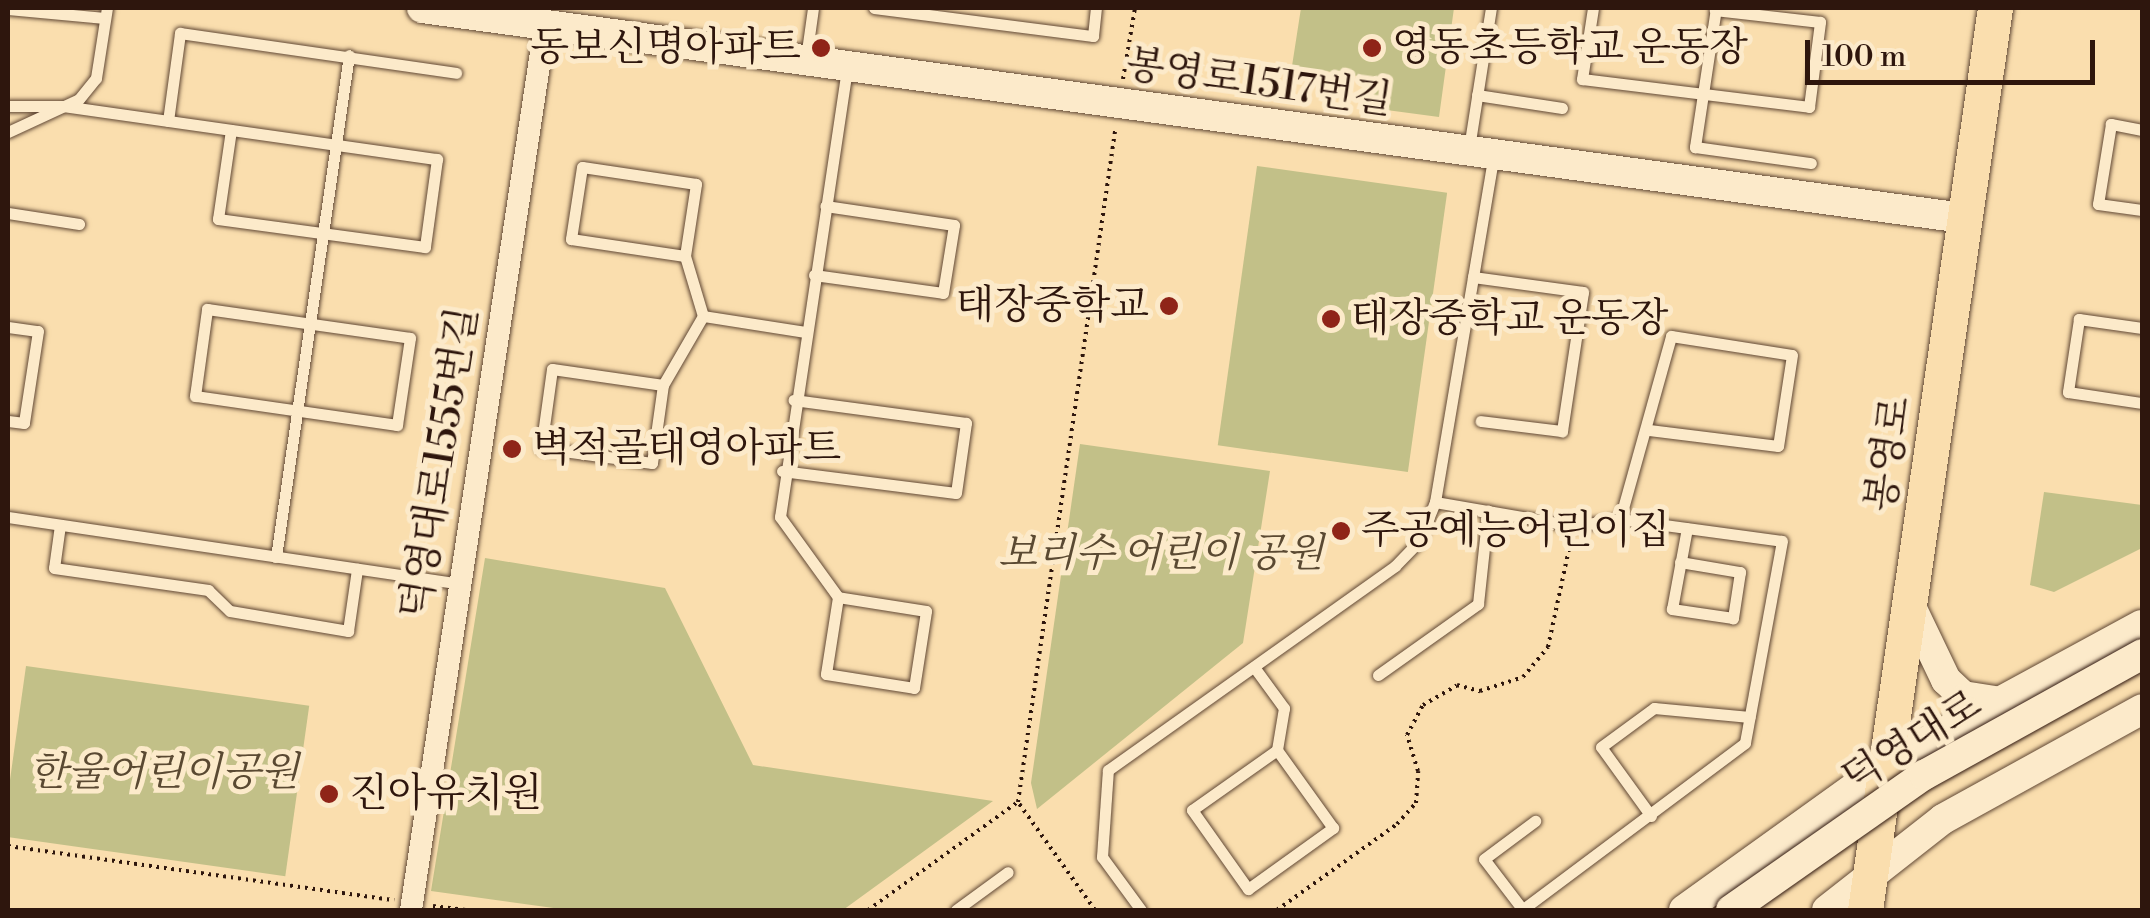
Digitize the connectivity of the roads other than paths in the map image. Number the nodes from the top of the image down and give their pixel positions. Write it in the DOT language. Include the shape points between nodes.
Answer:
graph roads {
  1 [pos="422,8"];
  2 [pos="813,8"];
  3 [pos="874,8"];
  4 [pos="1096,8"];
  5 [pos="1491,8"];
  6 [pos="1593,8"];
  7 [pos="1994,8"];
  8 [pos="8,9"];
  9 [pos="1716,9"];
  10 [pos="914,10"];
  11 [pos="106,12"];
  12 [pos="546,17"];
  13 [pos="348,56"];
  14 [pos="806,62"];
  15 [pos="847,68"];
  16 [pos="456,73"];
  17 [pos="1703,93"];
  18 [pos="1477,95"];
  19 [pos="8,106"];
  20 [pos="63,106"];
  21 [pos="1562,108"];
  22 [pos="168,121"];
  23 [pos="232,130"];
  24 [pos="2142,130"];
  25 [pos="8,132"];
  26 [pos="336,145"];
  27 [pos="1481,154"];
  28 [pos="1811,163"];
  29 [pos="825,206"];
  30 [pos="2142,210"];
  31 [pos="8,213"];
  32 [pos="1963,218"];
  33 [pos="79,224"];
  34 [pos="323,234"];
  35 [pos="685,256"];
  36 [pos="814,275"];
  37 [pos="1473,278"];
  38 [pos="702,316"];
  39 [pos="310,324"];
  40 [pos="8,326"];
  41 [pos="2142,328"];
  42 [pos="804,332"];
  43 [pos="663,385"];
  44 [pos="794,400"];
  45 [pos="2142,403"];
  46 [pos="297,410"];
  47 [pos="8,421"];
  48 [pos="1481,422"];
  49 [pos="1649,430"];
  50 [pos="782,471"];
  51 [pos="1435,502"];
  52 [pos="1488,511"];
  53 [pos="8,517"];
  54 [pos="1620,519"];
  55 [pos="60,525"];
  56 [pos="1686,528"];
  57 [pos="276,557"];
  58 [pos="1680,562"];
  59 [pos="357,569"];
  60 [pos="460,584"];
  61 [pos="838,597"];
  62 [pos="1912,606"];
  63 [pos="2142,625"];
  64 [pos="2142,654"];
  65 [pos="1254,667"];
  66 [pos="1378,675"];
  67 [pos="2142,676"];
  68 [pos="2000,702"];
  69 [pos="2142,709"];
  70 [pos="1750,717"];
  71 [pos="1277,750"];
  72 [pos="1891,762"];
  73 [pos="1651,816"];
  74 [pos="1535,822"];
  75 [pos="1008,872"];
  76 [pos="1868,894"];
  77 [pos="412,907"];
  78 [pos="956,910"];
  79 [pos="1141,910"];
  80 [pos="1522,910"];
  81 [pos="1684,910"];
  82 [pos="1731,910"];
  83 [pos="1760,910"];
  84 [pos="1827,910"];
  1 -- 12 [label="main road, 봉영로1517번길"];
  2 -- 14 [label="lane"];
  3 -- 10 [label="lane"];
  4 -- 10 [label="lane" via="1093,36"];
  5 -- 18 [label="lane"];
  6 -- 17 [label="lane" via="1582,79"];
  7 -- 32 [label="main road, 봉영로"];
  8 -- 11 [label="lane"];
  9 -- 17 [label="lane"];
  9 -- 17 [label="lane" via="1820,22 1809,106"];
  11 -- 20 [label="lane" via="96,78 80,99"];
  12 -- 14 [label="main road, 봉영로1517번길"];
  12 -- 60 [label="street, 덕영대로1555번길"];
  13 -- 16 [label="lane"];
  13 -- 22 [label="lane" via="180,33"];
  13 -- 26 [label="lane"];
  14 -- 15 [label="main road, 봉영로1517번길"];
  15 -- 27 [label="main road, 봉영로1517번길"];
  15 -- 29 [label="lane"];
  17 -- 28 [label="lane" via="1695,147"];
  18 -- 21 [label="lane"];
  18 -- 27 [label="lane"];
  19 -- 20 [label="lane"];
  20 -- 22 [label="lane"];
  20 -- 25 [label="lane"];
  22 -- 23 [label="lane"];
  23 -- 26 [label="lane"];
  23 -- 34 [label="lane" via="218,219"];
  24 -- 30 [label="lane" via="2111,124 2098,204"];
  26 -- 34 [label="lane"];
  26 -- 34 [label="lane" via="437,159 425,247"];
  27 -- 32 [label="main road, 봉영로1517번길"];
  27 -- 37 [label="lane"];
  29 -- 36 [label="lane"];
  29 -- 36 [label="lane" via="954,225 943,293"];
  31 -- 33 [label="lane"];
  32 -- 62 [label="main road, 봉영로"];
  34 -- 39 [label="lane"];
  35 -- 35 [label="lane" via="571,239 582,167 696,184"];
  35 -- 38 [label="lane"];
  36 -- 42 [label="lane"];
  37 -- 48 [label="lane" via="1583,292 1562,431"];
  37 -- 51 [label="lane"];
  38 -- 42 [label="lane"];
  38 -- 43 [label="lane"];
  39 -- 46 [label="lane"];
  39 -- 46 [label="lane" via="410,338 398,425"];
  39 -- 46 [label="lane" via="208,309 194,396"];
  40 -- 47 [label="lane" via="38,331 24,424"];
  41 -- 45 [label="lane" via="2079,318 2068,392"];
  42 -- 44 [label="lane"];
  43 -- 43 [label="lane" via="552,369 541,448 652,463"];
  44 -- 50 [label="lane"];
  44 -- 50 [label="lane" via="966,423 956,493"];
  46 -- 57 [label="lane"];
  49 -- 49 [label="lane" via="1671,336 1792,355 1778,446"];
  49 -- 54 [label="lane"];
  50 -- 61 [label="lane" via="780,517"];
  51 -- 52 [label="lane"];
  51 -- 65 [label="lane" via="1419,541 1396,566"];
  52 -- 54 [label="lane" via="1574,526"];
  52 -- 66 [label="lane" via="1478,604"];
  53 -- 55 [label="lane"];
  54 -- 56 [label="lane"];
  55 -- 57 [label="lane"];
  55 -- 59 [label="lane" via="54,568 208,590 230,611 348,631"];
  56 -- 58 [label="lane"];
  56 -- 70 [label="lane" via="1782,541"];
  57 -- 59 [label="lane"];
  58 -- 58 [label="lane" via="1672,608 1733,618 1740,572"];
  59 -- 60 [label="lane"];
  60 -- 77 [label="street, 덕영대로1555번길"];
  61 -- 61 [label="lane" via="826,674 914,688 926,611"];
  62 -- 68 [label="main road" via="1946,680 1963,696"];
  62 -- 72 [label="main road, 봉영로"];
  63 -- 68 [label="main road"];
  64 -- 82 [label="main road, 덕영대로, bridge" via="1924,775"];
  65 -- 71 [label="lane" via="1284,708"];
  65 -- 79 [label="lane" via="1108,770 1102,857"];
  67 -- 83 [label="main road, 덕영대로" via="1944,785"];
  68 -- 72 [label="main road"];
  69 -- 76 [label="main road" via="1943,820"];
  70 -- 73 [label="lane" via="1745,743"];
  70 -- 73 [label="lane" via="1654,708 1602,747"];
  71 -- 71 [label="lane" via="1192,810 1248,889 1333,828"];
  72 -- 76 [label="main road, 봉영로"];
  72 -- 81 [label="main road"];
  73 -- 80 [label="lane"];
  74 -- 80 [label="lane" via="1484,859"];
  75 -- 78 [label="lane"];
  76 -- 84 [label="main road"];
}
